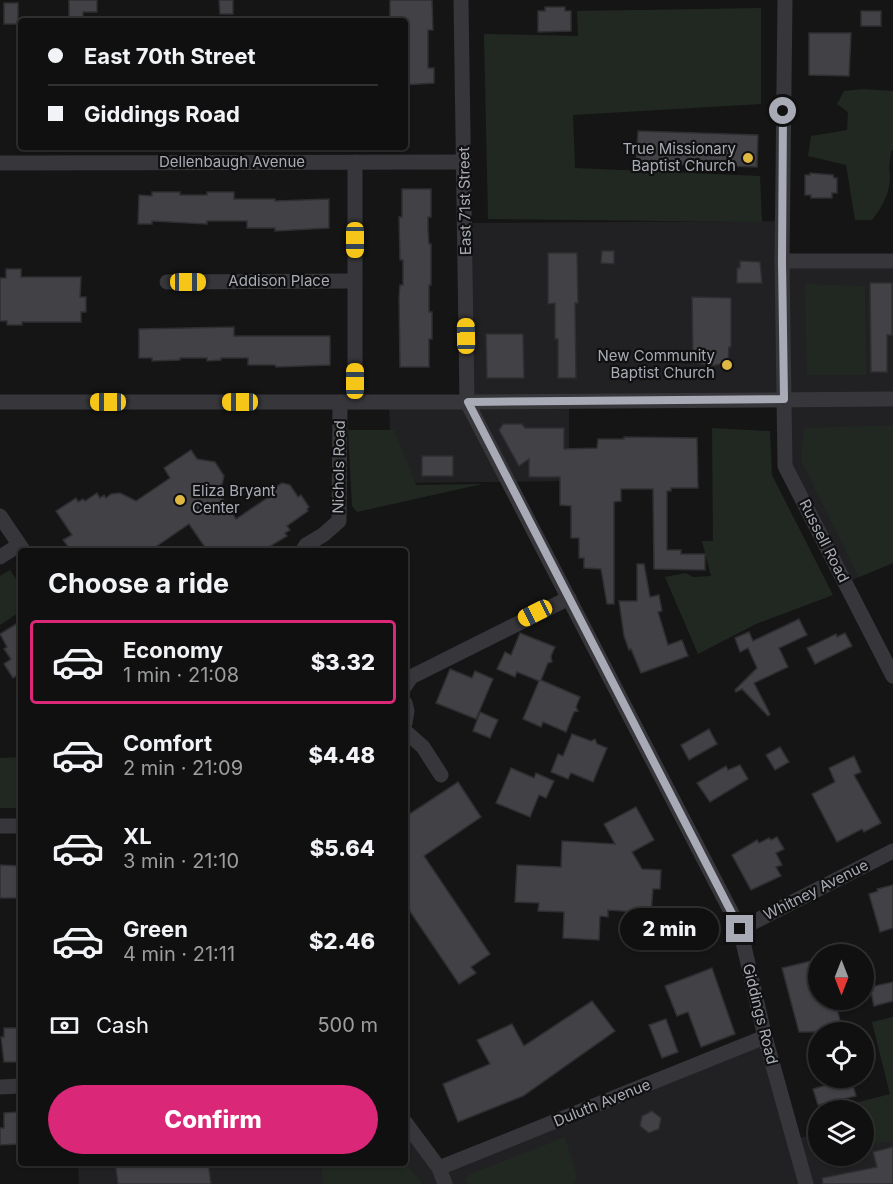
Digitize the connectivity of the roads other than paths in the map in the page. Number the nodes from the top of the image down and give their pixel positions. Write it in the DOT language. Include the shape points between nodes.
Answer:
graph roads {
  1 [pos="461,0"];
  2 [pos="785,0"];
  3 [pos="355,162"];
  4 [pos="464,162"];
  5 [pos="0,163"];
  6 [pos="782,261"];
  7 [pos="893,261"];
  8 [pos="355,281"];
  9 [pos="167,282"];
  10 [pos="784,399"];
  11 [pos="893,399"];
  12 [pos="0,402"];
  13 [pos="347,402"];
  14 [pos="468,402"];
  15 [pos="0,516"];
  16 [pos="21,548"];
  17 [pos="304,548"];
  18 [pos="18,549"];
  19 [pos="0,557"];
  20 [pos="569,598"];
  21 [pos="893,676"];
  22 [pos="408,682"];
  23 [pos="408,734"];
  24 [pos="441,775"];
  25 [pos="0,826"];
  26 [pos="18,826"];
  27 [pos="893,850"];
  28 [pos="740,929"];
  29 [pos="765,1037"];
  30 [pos="18,1086"];
  31 [pos="0,1087"];
  32 [pos="408,1126"];
  33 [pos="439,1168"];
  34 [pos="445,1184"];
  35 [pos="806,1184"];
  1 -- 4 [label="street, East 71st Street"];
  2 -- 6 [label="street, Russell Road"];
  3 -- 4 [label="street, Dellenbaugh Avenue"];
  3 -- 5 [label="street, Dellenbaugh Avenue"];
  3 -- 8 [label="street, Nichols Road"];
  4 -- 14 [label="street, East 71st Street"];
  6 -- 7 [label="street"];
  6 -- 10 [label="street, Russell Road"];
  8 -- 9 [label="street, Addison Place"];
  8 -- 13 [label="street, Nichols Road"];
  10 -- 11 [label="street"];
  10 -- 14 [label="street"];
  10 -- 21 [label="street, Russell Road" via="785,466"];
  12 -- 13 [label="street"];
  13 -- 14 [label="street"];
  13 -- 17 [label="street, Nichols Road" via="339,521"];
  14 -- 20 [label="street, Giddings Road"];
  15 -- 16 [label="street"];
  18 -- 19 [label="street"];
  20 -- 22 [label="street"];
  20 -- 28 [label="street, Giddings Road"];
  23 -- 24 [label="street" via="423,747"];
  25 -- 26 [label="street"];
  27 -- 28 [label="street, Whitney Avenue"];
  28 -- 29 [label="street, Giddings Road"];
  29 -- 33 [label="street, Duluth Avenue"];
  29 -- 35 [label="street, Giddings Road"];
  30 -- 31 [label="street"];
  32 -- 33 [label="street"];
  33 -- 34 [label="street"];
}
